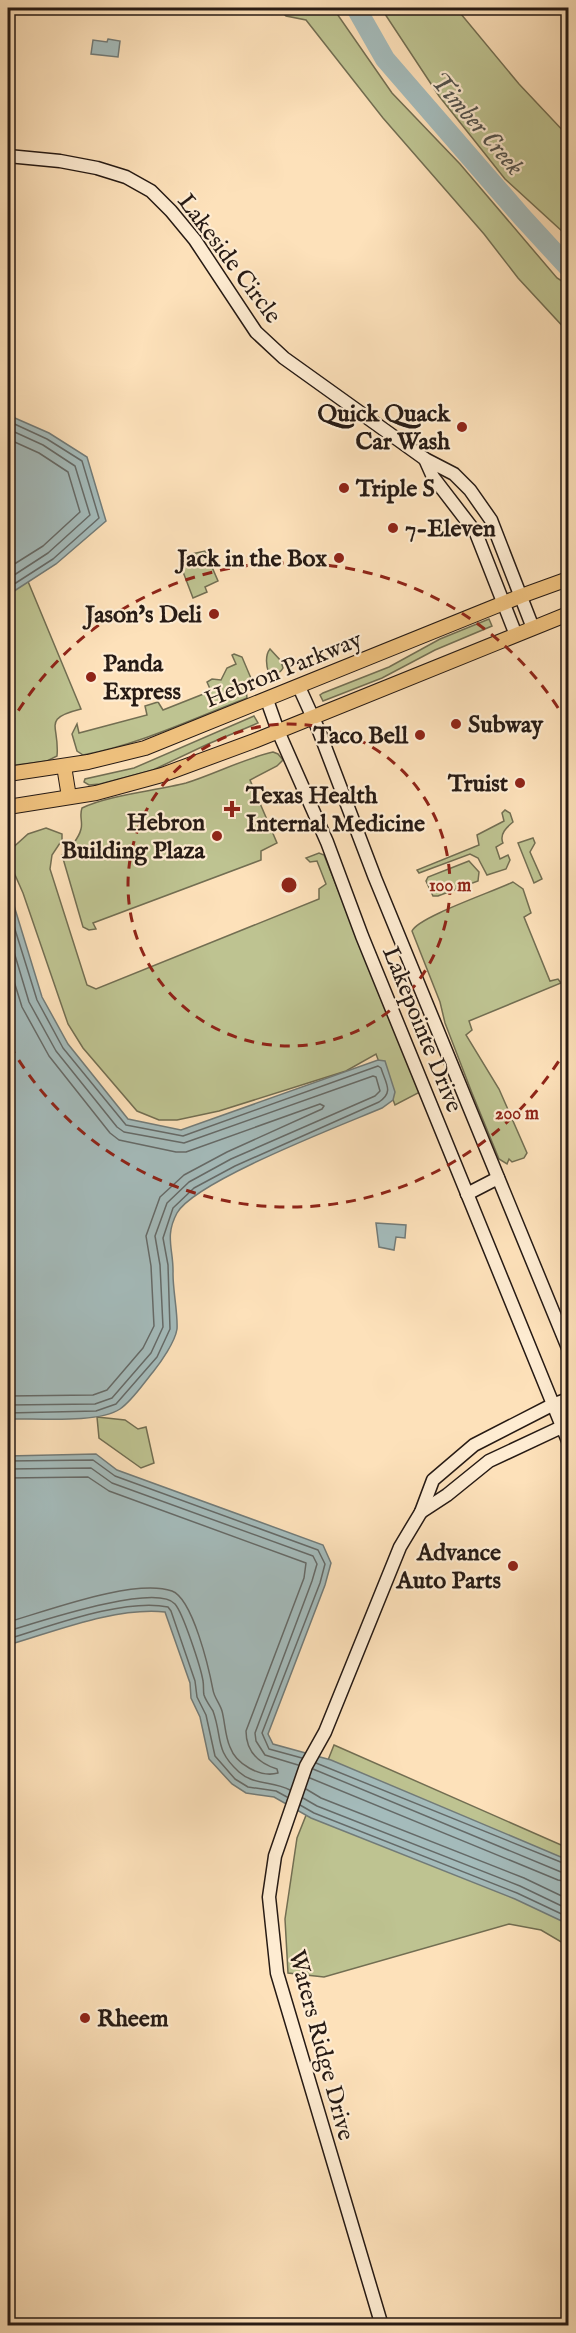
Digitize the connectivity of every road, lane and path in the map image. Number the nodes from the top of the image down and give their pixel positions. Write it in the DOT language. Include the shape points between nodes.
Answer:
graph roads {
  1 [pos="8,156"];
  2 [pos="425,459"];
  3 [pos="568,579"];
  4 [pos="521,596"];
  5 [pos="505,604"];
  6 [pos="568,614"];
  7 [pos="533,628"];
  8 [pos="516,635"];
  9 [pos="299,687"];
  10 [pos="267,700"];
  11 [pos="313,717"];
  12 [pos="278,731"];
  13 [pos="64,766"];
  14 [pos="8,774"];
  15 [pos="69,797"];
  16 [pos="8,807"];
  17 [pos="498,1178"];
  18 [pos="467,1194"];
  19 [pos="568,1348"];
  20 [pos="568,1399"];
  21 [pos="552,1405"];
  22 [pos="565,1425"];
  23 [pos="568,1441"];
  24 [pos="421,1512"];
  25 [pos="382,2325"];
  1 -- 2 [label="street, Lakeside Circle" via="97,168 126,177 151,192 195,240 256,332 284,358"];
  2 -- 4 [label="street, Lakeside Circle" via="454,474 470,490 491,520"];
  2 -- 5 [label="street, Lakeside Circle" via="433,477 476,533"];
  3 -- 4 [label="main road, Hebron Parkway"];
  4 -- 5 [label="main road, Hebron Parkway"];
  4 -- 7 [label="street, Lakeside Circle"];
  5 -- 8 [label="street, Lakeside Circle"];
  5 -- 9 [label="main road, Hebron Parkway"];
  6 -- 7 [label="main road"];
  7 -- 8 [label="main road"];
  8 -- 11 [label="main road"];
  9 -- 10 [label="main road, Hebron Parkway"];
  9 -- 11 [label="street, Lakepointe Drive"];
  10 -- 12 [label="street, Lakepointe Drive"];
  10 -- 13 [label="main road, Hebron Parkway" via="145,748"];
  11 -- 12 [label="main road"];
  11 -- 17 [label="street, Lakepointe Drive"];
  12 -- 15 [label="main road" via="162,776"];
  12 -- 18 [label="street, Lakepointe Drive" via="327,842"];
  13 -- 14 [label="main road, Hebron Parkway"];
  13 -- 15 [label="main road"];
  15 -- 16 [label="main road"];
  17 -- 18 [label="street"];
  17 -- 19 [label="street, Lakepointe Drive"];
  18 -- 21 [label="street, Lakepointe Drive"];
  20 -- 21 [label="street, Waters Ridge Drive"];
  21 -- 22 [label="street, Lakepointe Drive"];
  21 -- 24 [label="street, Waters Ridge Drive" via="474,1445 434,1480"];
  22 -- 23 [label="street, Lakepointe Drive"];
  22 -- 24 [label="street, Waters Ridge Drive" via="489,1461"];
  24 -- 25 [label="street, Waters Ridge Drive" via="400,1547 325,1732 306,1766 275,1856 269,1897 277,1973"];
}
